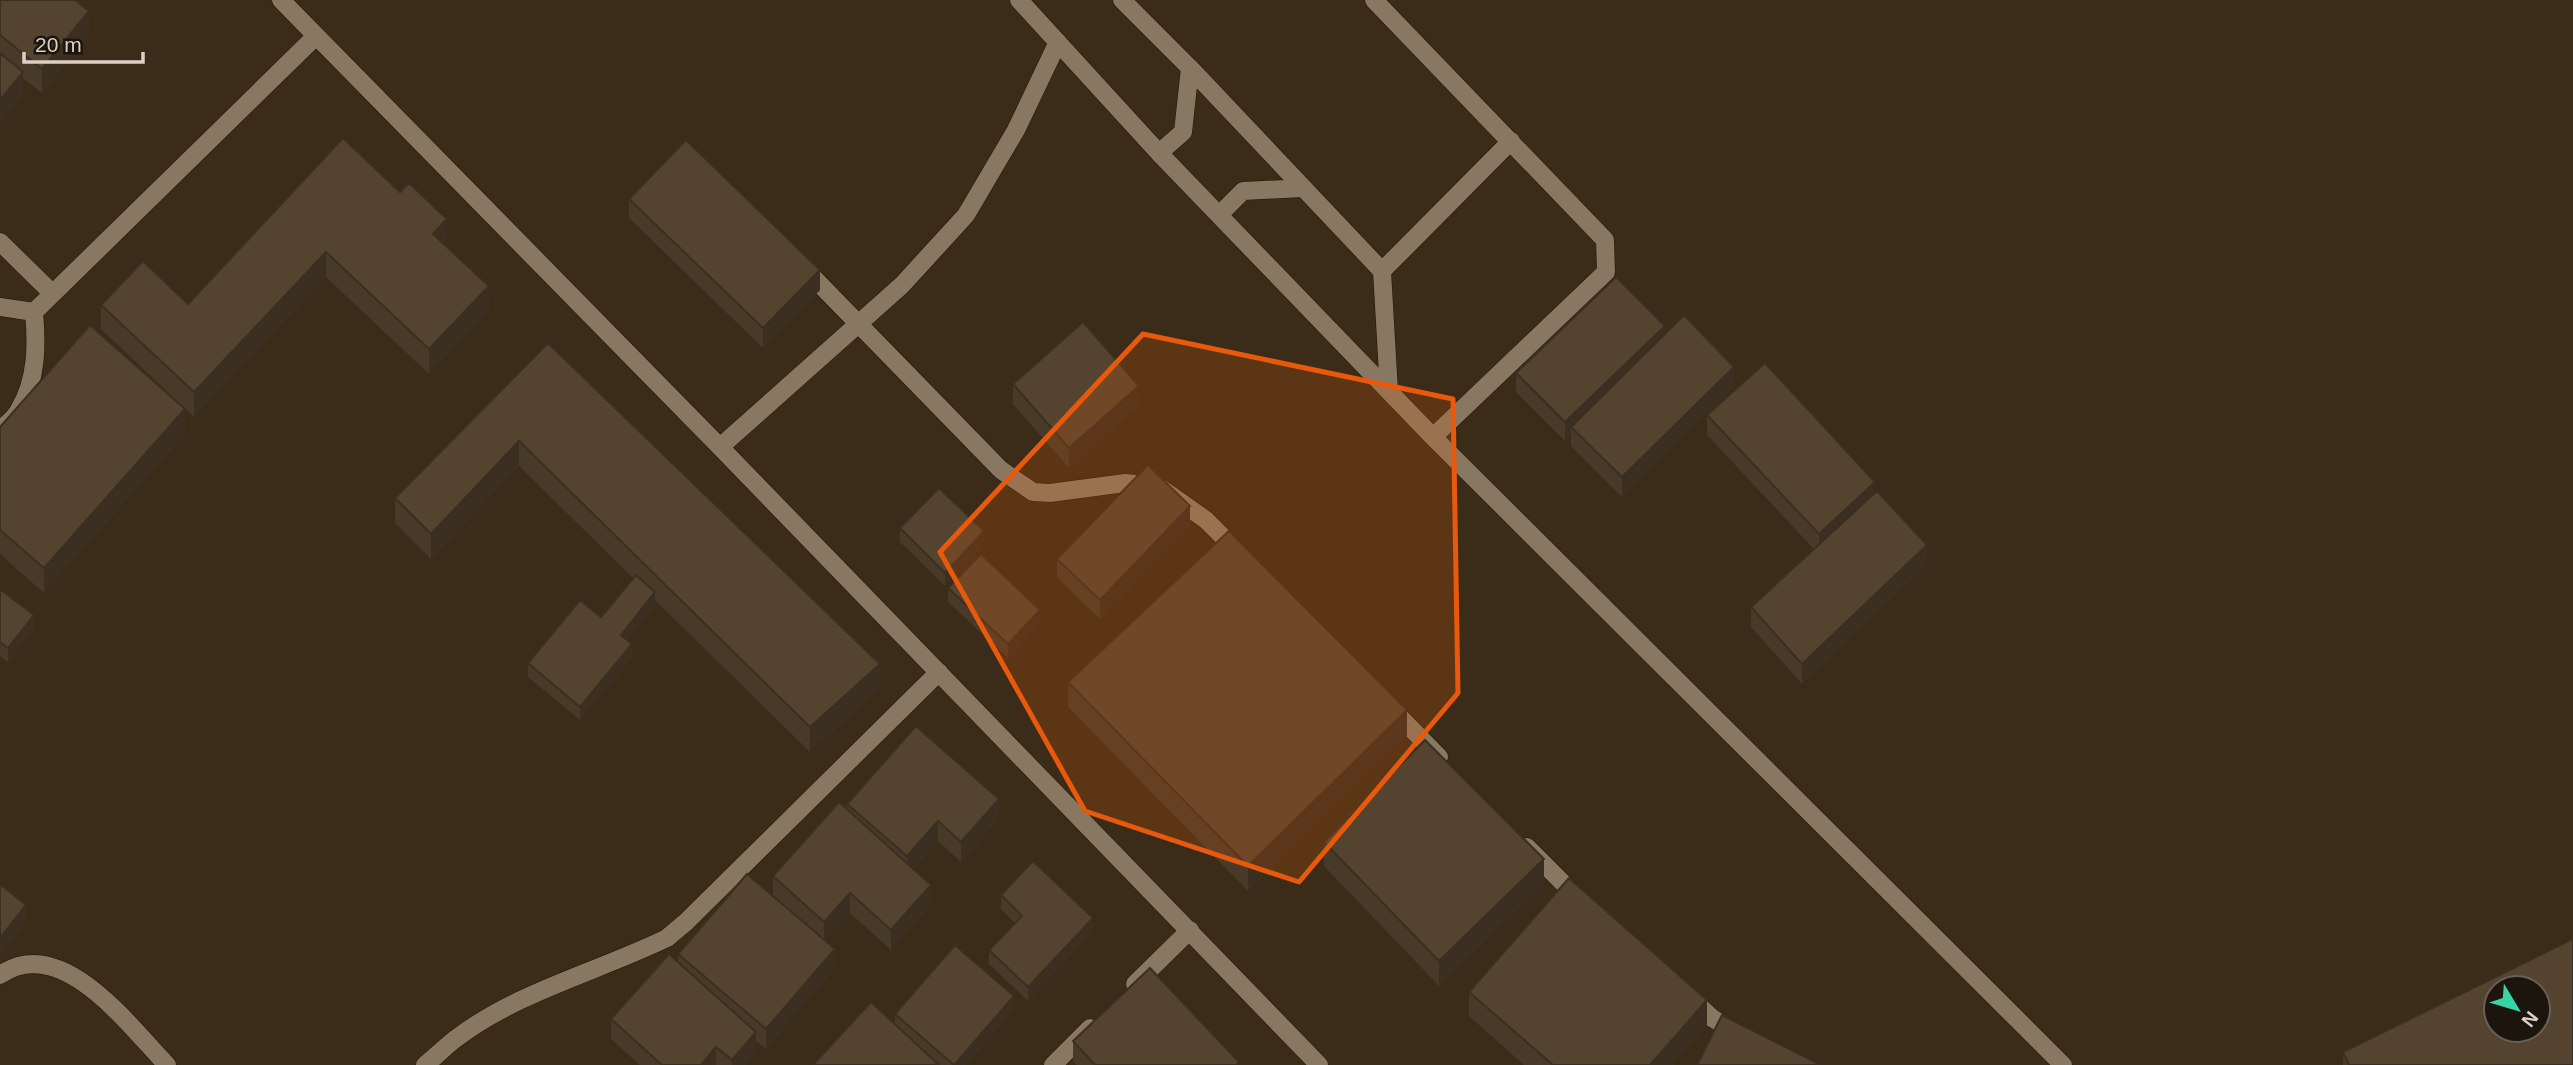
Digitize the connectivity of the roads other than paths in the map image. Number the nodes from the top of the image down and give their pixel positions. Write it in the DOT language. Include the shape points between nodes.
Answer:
graph roads {
  1 [pos="281,0"];
  2 [pos="1019,0"];
  3 [pos="1122,0"];
  4 [pos="1374,0"];
  5 [pos="316,36"];
  6 [pos="1058,42"];
  7 [pos="1190,68"];
  8 [pos="1511,141"];
  9 [pos="1160,153"];
  10 [pos="1303,188"];
  11 [pos="1220,214"];
  12 [pos="0,243"];
  13 [pos="794,258"];
  14 [pos="1382,271"];
  15 [pos="52,293"];
  16 [pos="0,307"];
  17 [pos="34,312"];
  18 [pos="859,322"];
  19 [pos="1389,391"];
  20 [pos="0,430"];
  21 [pos="1433,438"];
  22 [pos="720,447"];
  23 [pos="1254,569"];
  24 [pos="939,673"];
  25 [pos="1379,696"];
  26 [pos="1456,774"];
  27 [pos="1514,833"];
  28 [pos="1591,911"];
  29 [pos="1190,930"];
  30 [pos="0,975"];
  31 [pos="1672,982"];
  32 [pos="1122,998"];
  33 [pos="1102,1017"];
  34 [pos="1755,1044"];
  35 [pos="167,1065"];
  36 [pos="425,1065"];
  37 [pos="1053,1065"];
  38 [pos="1319,1065"];
  39 [pos="2063,1065"];
  1 -- 5 [label="street"];
  2 -- 6 [label="street"];
  3 -- 7 [label="street"];
  4 -- 8 [label="street"];
  5 -- 15 [label="street"];
  5 -- 22 [label="street"];
  6 -- 9 [label="street"];
  6 -- 18 [label="street" via="1016,130 965,215 902,285"];
  7 -- 9 [label="street" via="1183,132"];
  7 -- 10 [label="street"];
  8 -- 14 [label="street"];
  8 -- 21 [label="street" via="1605,240 1606,272"];
  9 -- 11 [label="street"];
  10 -- 11 [label="street" via="1243,191"];
  10 -- 14 [label="street"];
  11 -- 19 [label="street"];
  12 -- 15 [label="street"];
  13 -- 18 [label="street"];
  14 -- 19 [label="street"];
  15 -- 17 [label="street"];
  16 -- 17 [label="street"];
  17 -- 20 [label="street" via="37,346 30,384 19,412"];
  18 -- 22 [label="street"];
  18 -- 23 [label="street" via="1018,484 1033,492 1050,493 1125,483 1158,486 1206,520"];
  19 -- 21 [label="street"];
  21 -- 39 [label="street"];
  22 -- 24 [label="street"];
  24 -- 29 [label="street"];
  24 -- 36 [label="street" via="667,937 486,1019"];
  25 -- 26 [label="street"];
  27 -- 28 [label="street"];
  29 -- 32 [label="street"];
  29 -- 38 [label="street"];
  30 -- 35 [label="street" via="24,963 76,975"];
  31 -- 34 [label="street" via="1712,1018"];
  33 -- 37 [label="street"];
}
